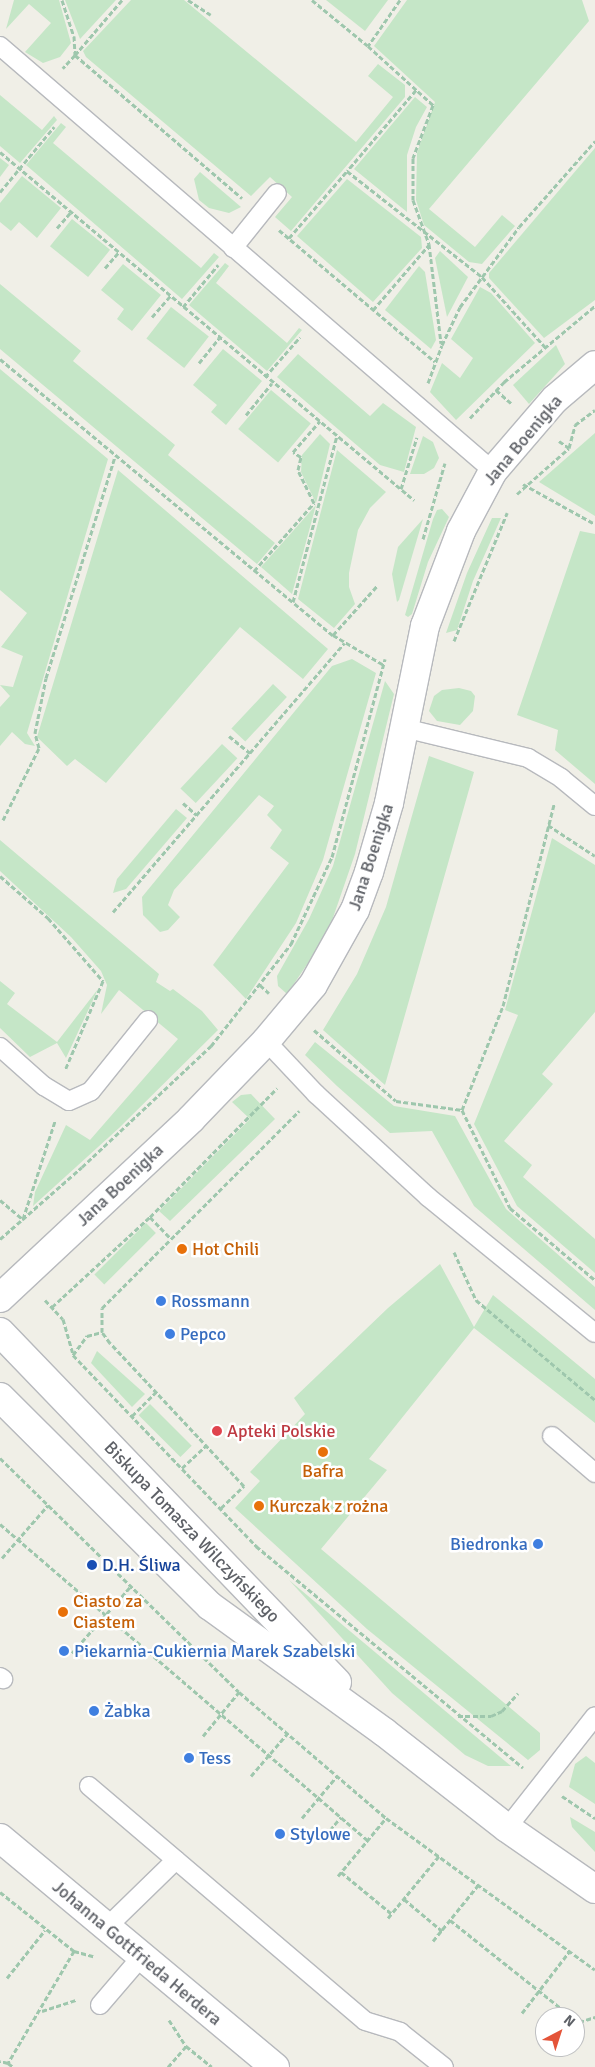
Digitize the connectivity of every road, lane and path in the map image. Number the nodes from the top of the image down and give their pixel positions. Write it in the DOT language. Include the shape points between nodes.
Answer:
graph roads {
  1 [pos="62,0"];
  2 [pos="122,0"];
  3 [pos="188,0"];
  4 [pos="312,0"];
  5 [pos="400,0"];
  6 [pos="210,15"];
  7 [pos="0,46"];
  8 [pos="368,46"];
  9 [pos="75,55"];
  10 [pos="47,85"];
  11 [pos="416,90"];
  12 [pos="46,137"];
  13 [pos="595,141"];
  14 [pos="0,152"];
  15 [pos="20,168"];
  16 [pos="346,170"];
  17 [pos="0,192"];
  18 [pos="277,192"];
  19 [pos="71,212"];
  20 [pos="57,228"];
  21 [pos="424,231"];
  22 [pos="289,238"];
  23 [pos="429,244"];
  24 [pos="233,248"];
  25 [pos="119,252"];
  26 [pos="105,268"];
  27 [pos="212,272"];
  28 [pos="482,277"];
  29 [pos="170,296"];
  30 [pos="183,307"];
  31 [pos="373,310"];
  32 [pos="152,316"];
  33 [pos="219,338"];
  34 [pos="442,345"];
  35 [pos="546,346"];
  36 [pos="289,349"];
  37 [pos="0,360"];
  38 [pos="199,363"];
  39 [pos="595,365"];
  40 [pos="265,377"];
  41 [pos="272,383"];
  42 [pos="595,410"];
  43 [pos="420,411"];
  44 [pos="246,414"];
  45 [pos="320,422"];
  46 [pos="337,436"];
  47 [pos="115,456"];
  48 [pos="493,471"];
  49 [pos="525,485"];
  50 [pos="401,489"];
  51 [pos="515,497"];
  52 [pos="414,500"];
  53 [pos="508,510"];
  54 [pos="595,524"];
  55 [pos="254,571"];
  56 [pos="377,586"];
  57 [pos="293,602"];
  58 [pos="333,635"];
  59 [pos="344,643"];
  60 [pos="447,648"];
  61 [pos="383,664"];
  62 [pos="412,686"];
  63 [pos="404,728"];
  64 [pos="230,736"];
  65 [pos="250,753"];
  66 [pos="560,778"];
  67 [pos="183,803"];
  68 [pos="595,806"];
  69 [pos="197,815"];
  70 [pos="4,820"];
  71 [pos="548,825"];
  72 [pos="595,856"];
  73 [pos="0,876"];
  74 [pos="113,912"];
  75 [pos="260,985"];
  76 [pos="293,1012"];
  77 [pos="148,1020"];
  78 [pos="266,1041"];
  79 [pos="0,1047"];
  80 [pos="294,1071"];
  81 [pos="316,1094"];
  82 [pos="61,1096"];
  83 [pos="462,1110"];
  84 [pos="0,1200"];
  85 [pos="150,1217"];
  86 [pos="23,1219"];
  87 [pos="170,1238"];
  88 [pos="0,1239"];
  89 [pos="452,1248"];
  90 [pos="595,1280"];
  91 [pos="0,1298"];
  92 [pos="45,1300"];
  93 [pos="52,1307"];
  94 [pos="0,1332"];
  95 [pos="102,1332"];
  96 [pos="595,1333"];
  97 [pos="73,1355"];
  98 [pos="156,1392"];
  99 [pos="0,1397"];
  100 [pos="595,1400"];
  101 [pos="132,1416"];
  102 [pos="552,1436"];
  103 [pos="206,1446"];
  104 [pos="0,1459"];
  105 [pos="182,1468"];
  106 [pos="595,1473"];
  107 [pos="48,1505"];
  108 [pos="220,1508"];
  109 [pos="0,1524"];
  110 [pos="18,1540"];
  111 [pos="2,1558"];
  112 [pos="130,1586"];
  113 [pos="104,1616"];
  114 [pos="72,1653"];
  115 [pos="239,1692"];
  116 [pos="518,1693"];
  117 [pos="221,1715"];
  118 [pos="458,1716"];
  119 [pos="595,1716"];
  120 [pos="384,1732"];
  121 [pos="287,1734"];
  122 [pos="203,1736"];
  123 [pos="269,1756"];
  124 [pos="251,1776"];
  125 [pos="337,1776"];
  126 [pos="542,1783"];
  127 [pos="89,1786"];
  128 [pos="318,1798"];
  129 [pos="341,1817"];
  130 [pos="302,1818"];
  131 [pos="386,1818"];
  132 [pos="595,1818"];
  133 [pos="507,1828"];
  134 [pos="325,1836"];
  135 [pos="0,1838"];
  136 [pos="368,1840"];
  137 [pos="439,1856"];
  138 [pos="176,1860"];
  139 [pos="341,1872"];
  140 [pos="338,1876"];
  141 [pos="479,1884"];
  142 [pos="595,1889"];
  143 [pos="0,1892"];
  144 [pos="404,1898"];
  145 [pos="392,1914"];
  146 [pos="388,1918"];
  147 [pos="450,1920"];
  148 [pos="107,1927"];
  149 [pos="45,1930"];
  150 [pos="442,1931"];
  151 [pos="433,1941"];
  152 [pos="569,1952"];
  153 [pos="142,1956"];
  154 [pos="595,1970"];
  155 [pos="7,1978"];
  156 [pos="539,1991"];
  157 [pos="100,2005"];
  158 [pos="560,2007"];
  159 [pos="522,2013"];
  160 [pos="186,2046"];
  161 [pos="0,2062"];
  162 [pos="8,2063"];
  163 [pos="13,2067"];
  164 [pos="168,2067"];
  165 [pos="275,2067"];
  166 [pos="444,2067"];
  1 -- 9 [label="path" via="74,36"];
  2 -- 9 [label="path"];
  3 -- 6 [label="path"];
  4 -- 8 [label="path"];
  5 -- 8 [label="path"];
  7 -- 10 [label="lane"];
  8 -- 11 [label="path"];
  9 -- 10 [label="path"];
  10 -- 24 [label="lane"];
  11 -- 16 [label="path"];
  11 -- 21 [label="path" via="432,105 413,158 413,200"];
  12 -- 15 [label="path"];
  13 -- 28 [label="path" via="518,227"];
  14 -- 15 [label="path"];
  15 -- 17 [label="path"];
  15 -- 19 [label="path"];
  16 -- 21 [label="path"];
  16 -- 22 [label="path"];
  18 -- 24 [label="lane"];
  19 -- 20 [label="path"];
  19 -- 25 [label="path"];
  21 -- 23 [label="path"];
  21 -- 28 [label="path"];
  23 -- 31 [label="path"];
  23 -- 34 [label="path"];
  24 -- 43 [label="lane"];
  25 -- 26 [label="path"];
  25 -- 29 [label="path"];
  27 -- 30 [label="path"];
  28 -- 34 [label="path" via="460,307"];
  28 -- 35 [label="path"];
  29 -- 30 [label="path"];
  29 -- 32 [label="path"];
  30 -- 33 [label="path"];
  33 -- 38 [label="path"];
  33 -- 40 [label="path"];
  34 -- 43 [label="path"];
  36 -- 40 [label="path"];
  37 -- 47 [label="path"];
  39 -- 48 [label="street, Jana Boenigka" via="555,399"];
  40 -- 41 [label="path"];
  41 -- 44 [label="path"];
  41 -- 45 [label="path"];
  42 -- 49 [label="path" via="575,425 569,448"];
  43 -- 48 [label="lane"];
  43 -- 50 [label="path" via="422,423"];
  45 -- 46 [label="path"];
  45 -- 55 [label="path" via="293,452 301,457 298,470 314,504"];
  46 -- 50 [label="path"];
  46 -- 57 [label="path"];
  47 -- 55 [label="path"];
  47 -- 70 [label="path" via="46,678 35,733 39,748"];
  48 -- 49 [label="path"];
  48 -- 62 [label="street, Jana Boenigka" via="461,531 425,626"];
  49 -- 51 [label="path"];
  49 -- 54 [label="path"];
  50 -- 52 [label="path"];
  53 -- 60 [label="path" via="458,637"];
  55 -- 57 [label="path"];
  56 -- 58 [label="path"];
  57 -- 58 [label="path"];
  58 -- 59 [label="path"];
  59 -- 61 [label="path"];
  59 -- 65 [label="path"];
  61 -- 62 [label="path"];
  61 -- 75 [label="path" via="332,857 291,944"];
  62 -- 63 [label="street, Jana Boenigka"];
  63 -- 66 [label="lane" via="528,758"];
  63 -- 76 [label="street, Jana Boenigka" via="389,803 355,910 313,985"];
  64 -- 65 [label="path"];
  65 -- 69 [label="path"];
  66 -- 68 [label="lane"];
  66 -- 71 [label="path"];
  67 -- 69 [label="path"];
  69 -- 74 [label="path"];
  71 -- 72 [label="path"];
  71 -- 83 [label="path" via="503,1006"];
  73 -- 82 [label="path" via="48,918 103,981 66,1066"];
  75 -- 76 [label="path"];
  75 -- 86 [label="path" via="211,1046"];
  76 -- 78 [label="street, Jana Boenigka"];
  76 -- 83 [label="path" via="396,1101"];
  77 -- 82 [label="lane" via="91,1091 69,1101"];
  78 -- 80 [label="lane"];
  78 -- 91 [label="street, Jana Boenigka" via="191,1119"];
  79 -- 82 [label="lane" via="44,1086"];
  80 -- 81 [label="lane"];
  80 -- 85 [label="path"];
  81 -- 87 [label="path"];
  81 -- 96 [label="lane" via="428,1197"];
  82 -- 86 [label="path"];
  83 -- 90 [label="path" via="510,1208"];
  84 -- 86 [label="path"];
  85 -- 87 [label="path"];
  85 -- 93 [label="path"];
  86 -- 88 [label="path"];
  87 -- 95 [label="path" via="108,1299 102,1308"];
  89 -- 100 [label="path" via="476,1300"];
  92 -- 93 [label="path"];
  93 -- 97 [label="path" via="63,1319"];
  94 -- 120 [label="street, Biskupa Tomasza Wilczyńskiego"];
  95 -- 97 [label="path" via="87,1336"];
  95 -- 98 [label="path"];
  97 -- 101 [label="path"];
  98 -- 101 [label="path"];
  98 -- 103 [label="path"];
  99 -- 120 [label="street, Biskupa Tomasza Wilczyńskiego" via="210,1606"];
  101 -- 105 [label="path"];
  102 -- 106 [label="lane"];
  103 -- 105 [label="path"];
  103 -- 108 [label="path" via="244,1486"];
  104 -- 107 [label="path"];
  105 -- 108 [label="path"];
  107 -- 110 [label="path"];
  107 -- 112 [label="path"];
  108 -- 118 [label="path" via="256,1546"];
  109 -- 110 [label="path"];
  110 -- 111 [label="path"];
  110 -- 113 [label="path"];
  112 -- 113 [label="path"];
  112 -- 115 [label="path"];
  113 -- 114 [label="path"];
  113 -- 117 [label="path"];
  115 -- 117 [label="path"];
  115 -- 121 [label="path"];
  116 -- 118 [label="path" via="502,1711 491,1716"];
  117 -- 122 [label="path"];
  117 -- 123 [label="path"];
  118 -- 126 [label="path"];
  119 -- 126 [label="lane"];
  120 -- 133 [label="street, Biskupa Tomasza Wilczyńskiego"];
  121 -- 123 [label="path"];
  121 -- 125 [label="path"];
  123 -- 124 [label="path"];
  123 -- 128 [label="path"];
  125 -- 128 [label="path"];
  125 -- 131 [label="path"];
  126 -- 132 [label="path"];
  126 -- 133 [label="lane"];
  127 -- 138 [label="lane"];
  128 -- 129 [label="path"];
  128 -- 130 [label="path"];
  129 -- 134 [label="path"];
  129 -- 136 [label="path"];
  131 -- 136 [label="path"];
  131 -- 137 [label="path"];
  133 -- 142 [label="street, Biskupa Tomasza Wilczyńskiego"];
  135 -- 148 [label="street, Johanna Gottfrieda Herdera"];
  136 -- 139 [label="path"];
  137 -- 141 [label="path"];
  137 -- 144 [label="path"];
  138 -- 148 [label="lane"];
  138 -- 166 [label="lane" via="366,2021 400,2032"];
  139 -- 140 [label="path"];
  139 -- 145 [label="path"];
  141 -- 147 [label="path"];
  141 -- 152 [label="path"];
  143 -- 149 [label="path"];
  144 -- 145 [label="path"];
  144 -- 150 [label="path"];
  145 -- 146 [label="path"];
  147 -- 150 [label="path"];
  147 -- 156 [label="path"];
  148 -- 153 [label="street, Johanna Gottfrieda Herdera"];
  149 -- 155 [label="path"];
  149 -- 162 [label="path" via="74,1952"];
  150 -- 151 [label="path"];
  152 -- 154 [label="path"];
  152 -- 156 [label="path"];
  153 -- 157 [label="lane"];
  153 -- 165 [label="street, Johanna Gottfrieda Herdera"];
  156 -- 158 [label="path"];
  156 -- 159 [label="path"];
  160 -- 164 [label="path"];
  161 -- 162 [label="path"];
  162 -- 163 [label="path"];
}
